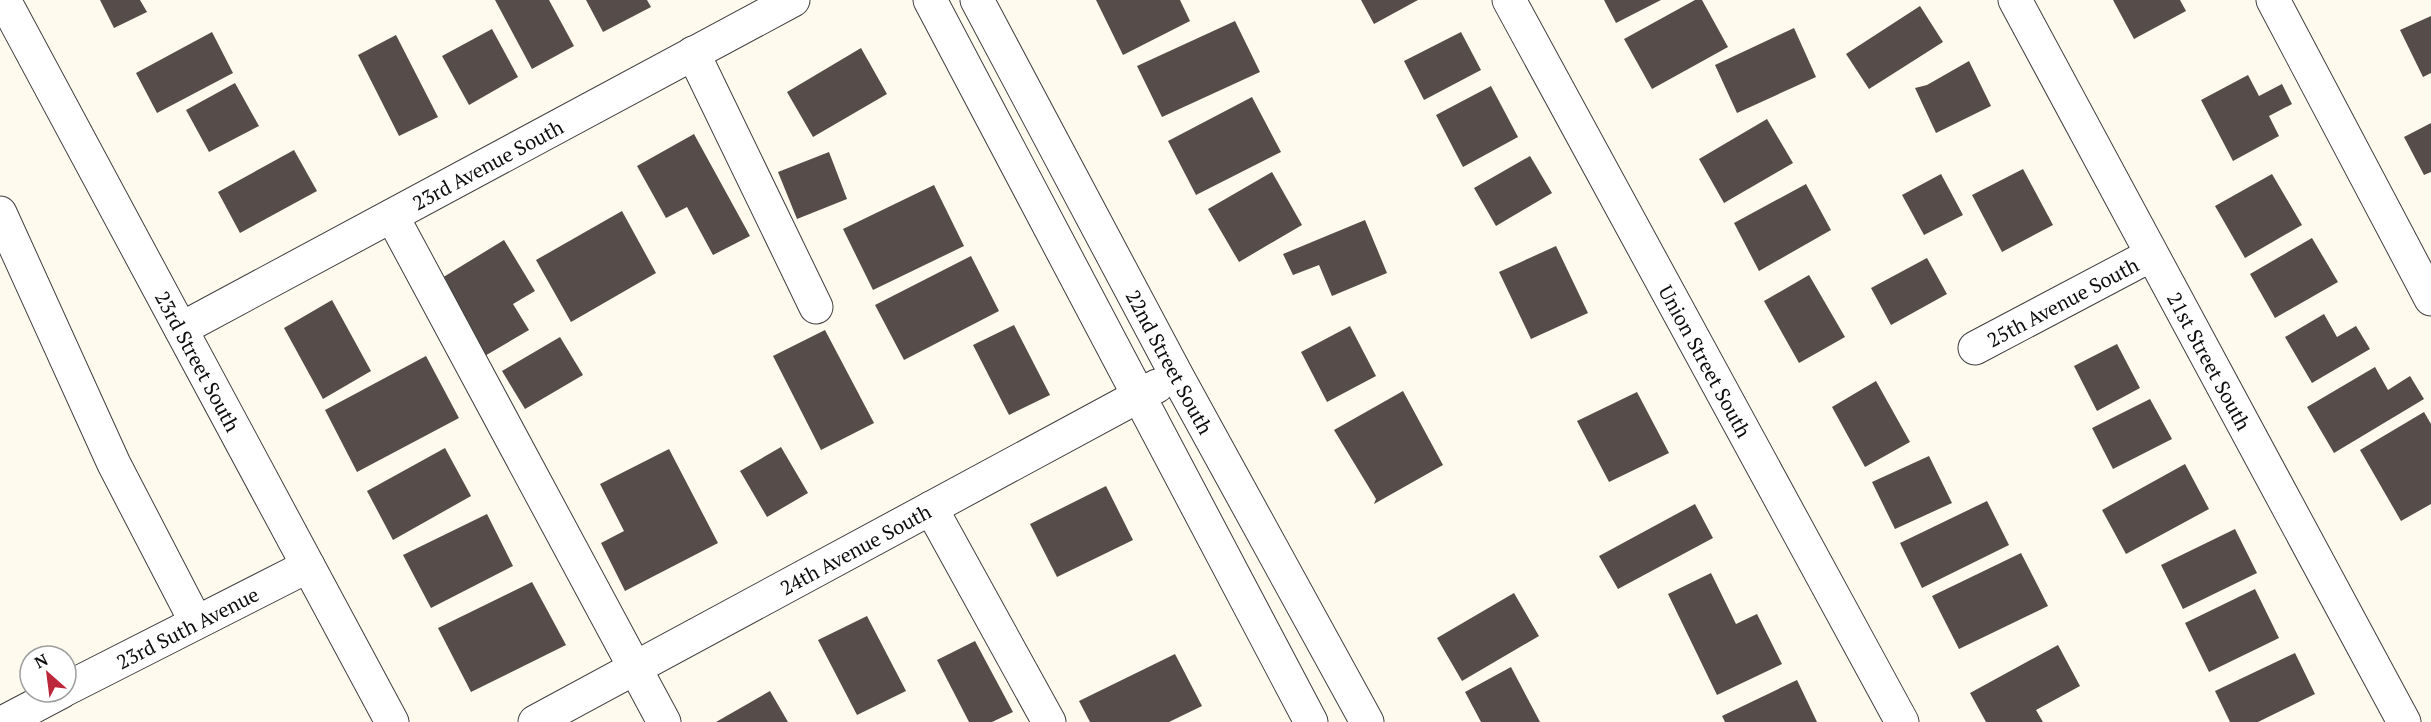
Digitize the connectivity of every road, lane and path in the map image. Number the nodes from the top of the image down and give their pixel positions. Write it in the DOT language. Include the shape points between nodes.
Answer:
graph roads {
  1 [pos="4,0"];
  2 [pos="793,0"];
  3 [pos="930,0"];
  4 [pos="977,0"];
  5 [pos="1509,0"];
  6 [pos="2015,0"];
  7 [pos="2273,0"];
  8 [pos="693,53"];
  9 [pos="0,213"];
  10 [pos="392,216"];
  11 [pos="2151,255"];
  12 [pos="2431,299"];
  13 [pos="816,307"];
  14 [pos="181,329"];
  15 [pos="1975,348"];
  16 [pos="1178,376"];
  17 [pos="1138,396"];
  18 [pos="931,508"];
  19 [pos="308,566"];
  20 [pos="196,622"];
  21 [pos="635,668"];
  22 [pos="78,683"];
  23 [pos="35,704"];
  24 [pos="3,719"];
  25 [pos="392,722"];
  26 [pos="535,722"];
  27 [pos="664,722"];
  28 [pos="1049,722"];
  29 [pos="1311,722"];
  30 [pos="1367,722"];
  31 [pos="1902,722"];
  32 [pos="2404,722"];
  1 -- 14 [label="street, 23rd Street South"];
  2 -- 8 [label="street, 23rd Avenue South"];
  3 -- 17 [label="street"];
  4 -- 16 [label="street, 22nd Street South"];
  5 -- 31 [label="street, Union Street South"];
  6 -- 11 [label="street, 21st Street South"];
  7 -- 12 [label="street"];
  8 -- 10 [label="street, 23rd Avenue South"];
  8 -- 13 [label="street"];
  9 -- 20 [label="street" via="114,464"];
  10 -- 14 [label="street, 23rd Avenue South"];
  10 -- 21 [label="street"];
  11 -- 15 [label="street, 25th Avenue South"];
  11 -- 32 [label="street, 21st Street South"];
  14 -- 19 [label="street, 23rd Street South"];
  16 -- 17 [label="street, 24th Avenue South"];
  16 -- 30 [label="street, 22nd Street South"];
  17 -- 18 [label="street, 24th Avenue South"];
  17 -- 29 [label="street"];
  18 -- 21 [label="street, 24th Avenue South"];
  18 -- 28 [label="street"];
  19 -- 20 [label="street, 23rd Suth Avenue"];
  19 -- 25 [label="street, 23rd Street South"];
  20 -- 22 [label="street, 23rd Suth Avenue"];
  21 -- 26 [label="street, 24th Avenue South"];
  21 -- 27 [label="street"];
  23 -- 24 [label="street"];
}
